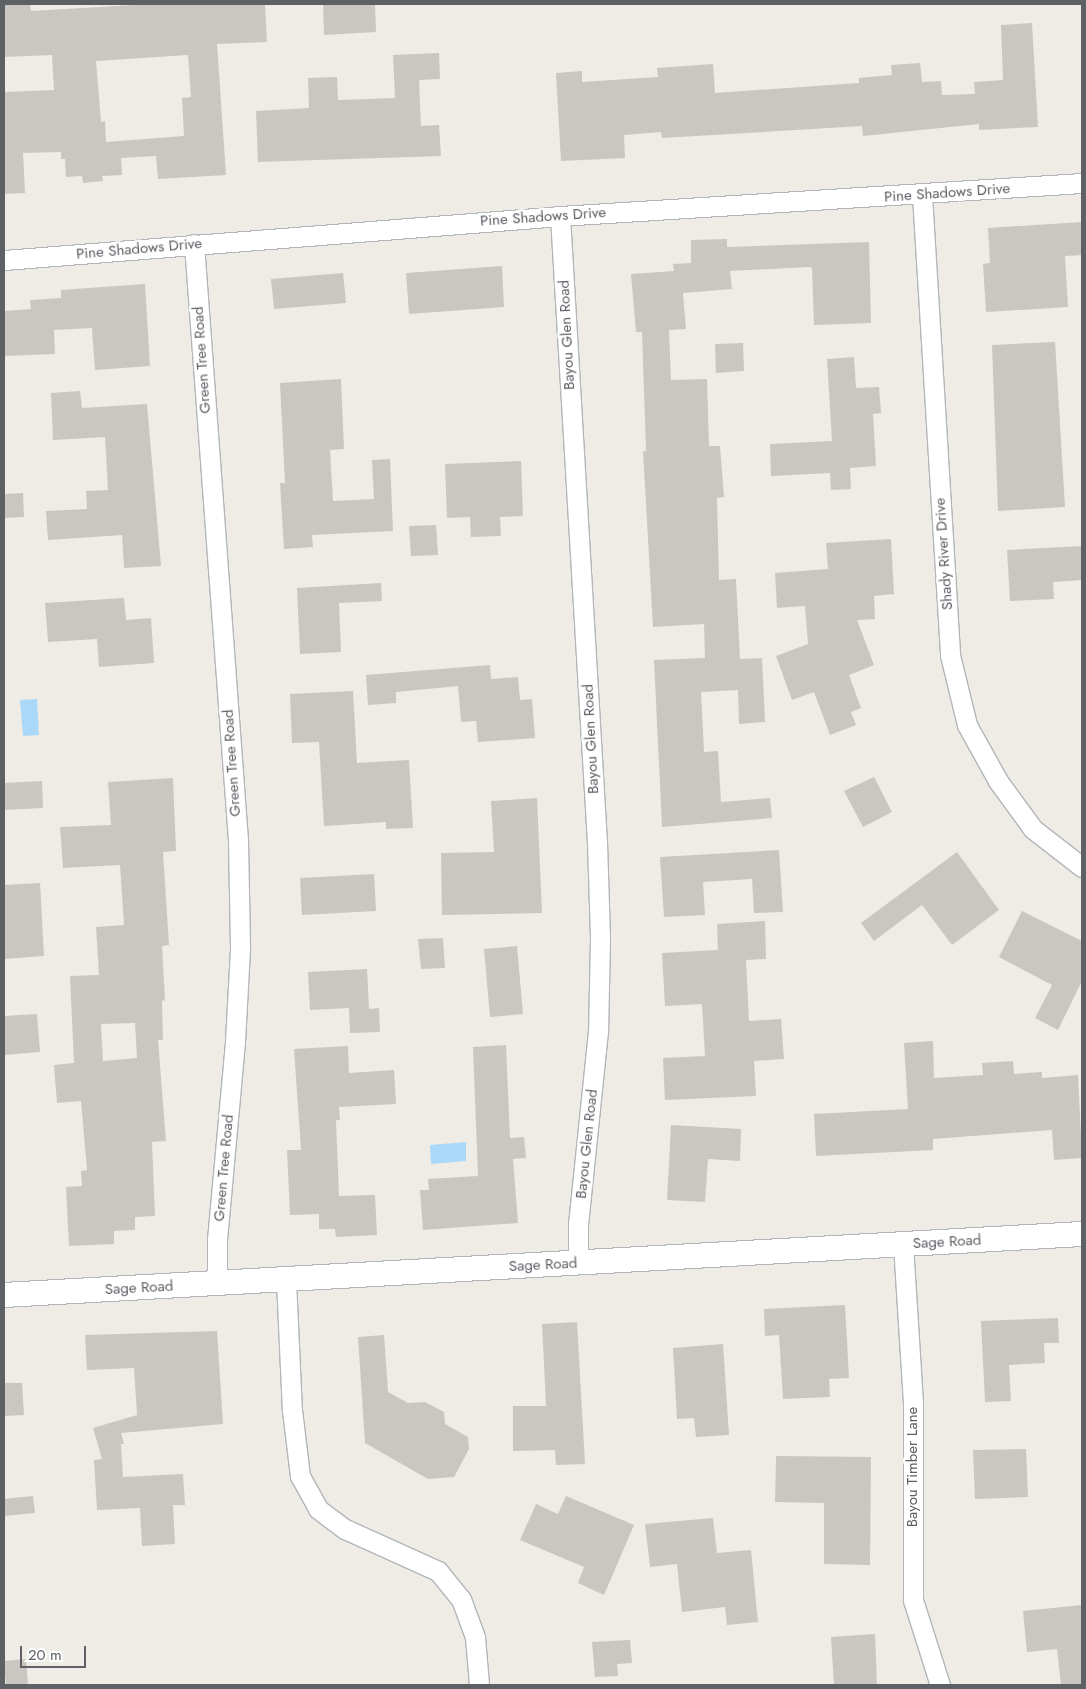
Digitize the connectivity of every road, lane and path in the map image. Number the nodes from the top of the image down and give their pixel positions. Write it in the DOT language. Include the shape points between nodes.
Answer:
graph roads {
  1 [pos="1082,184"];
  2 [pos="922,195"];
  3 [pos="560,216"];
  4 [pos="194,244"];
  5 [pos="4,260"];
  6 [pos="1082,867"];
  7 [pos="1082,1234"];
  8 [pos="903,1244"];
  9 [pos="578,1263"];
  10 [pos="286,1280"];
  11 [pos="217,1284"];
  12 [pos="4,1296"];
  13 [pos="479,1685"];
  14 [pos="940,1685"];
  1 -- 2 [label="street, Pine Shadows Drive"];
  2 -- 3 [label="street, Pine Shadows Drive"];
  2 -- 6 [label="street, Shady River Drive" via="950,655 967,725 998,781 1033,829"];
  3 -- 4 [label="street, Pine Shadows Drive"];
  3 -- 9 [label="street, Bayou Glen Road" via="598,842 600,938 598,1031 578,1223"];
  4 -- 5 [label="street, Pine Shadows Drive"];
  4 -- 11 [label="street, Green Tree Road" via="238,841 240,949 236,1033 217,1239"];
  7 -- 8 [label="street, Sage Road"];
  8 -- 9 [label="street, Sage Road"];
  8 -- 14 [label="street, Bayou Timber Lane" via="913,1404 913,1600"];
  9 -- 10 [label="street, Sage Road"];
  10 -- 11 [label="street, Sage Road"];
  10 -- 13 [label="street" via="292,1410 300,1476 318,1509 345,1529 438,1571 461,1599 474,1637"];
  11 -- 12 [label="street, Sage Road"];
}
